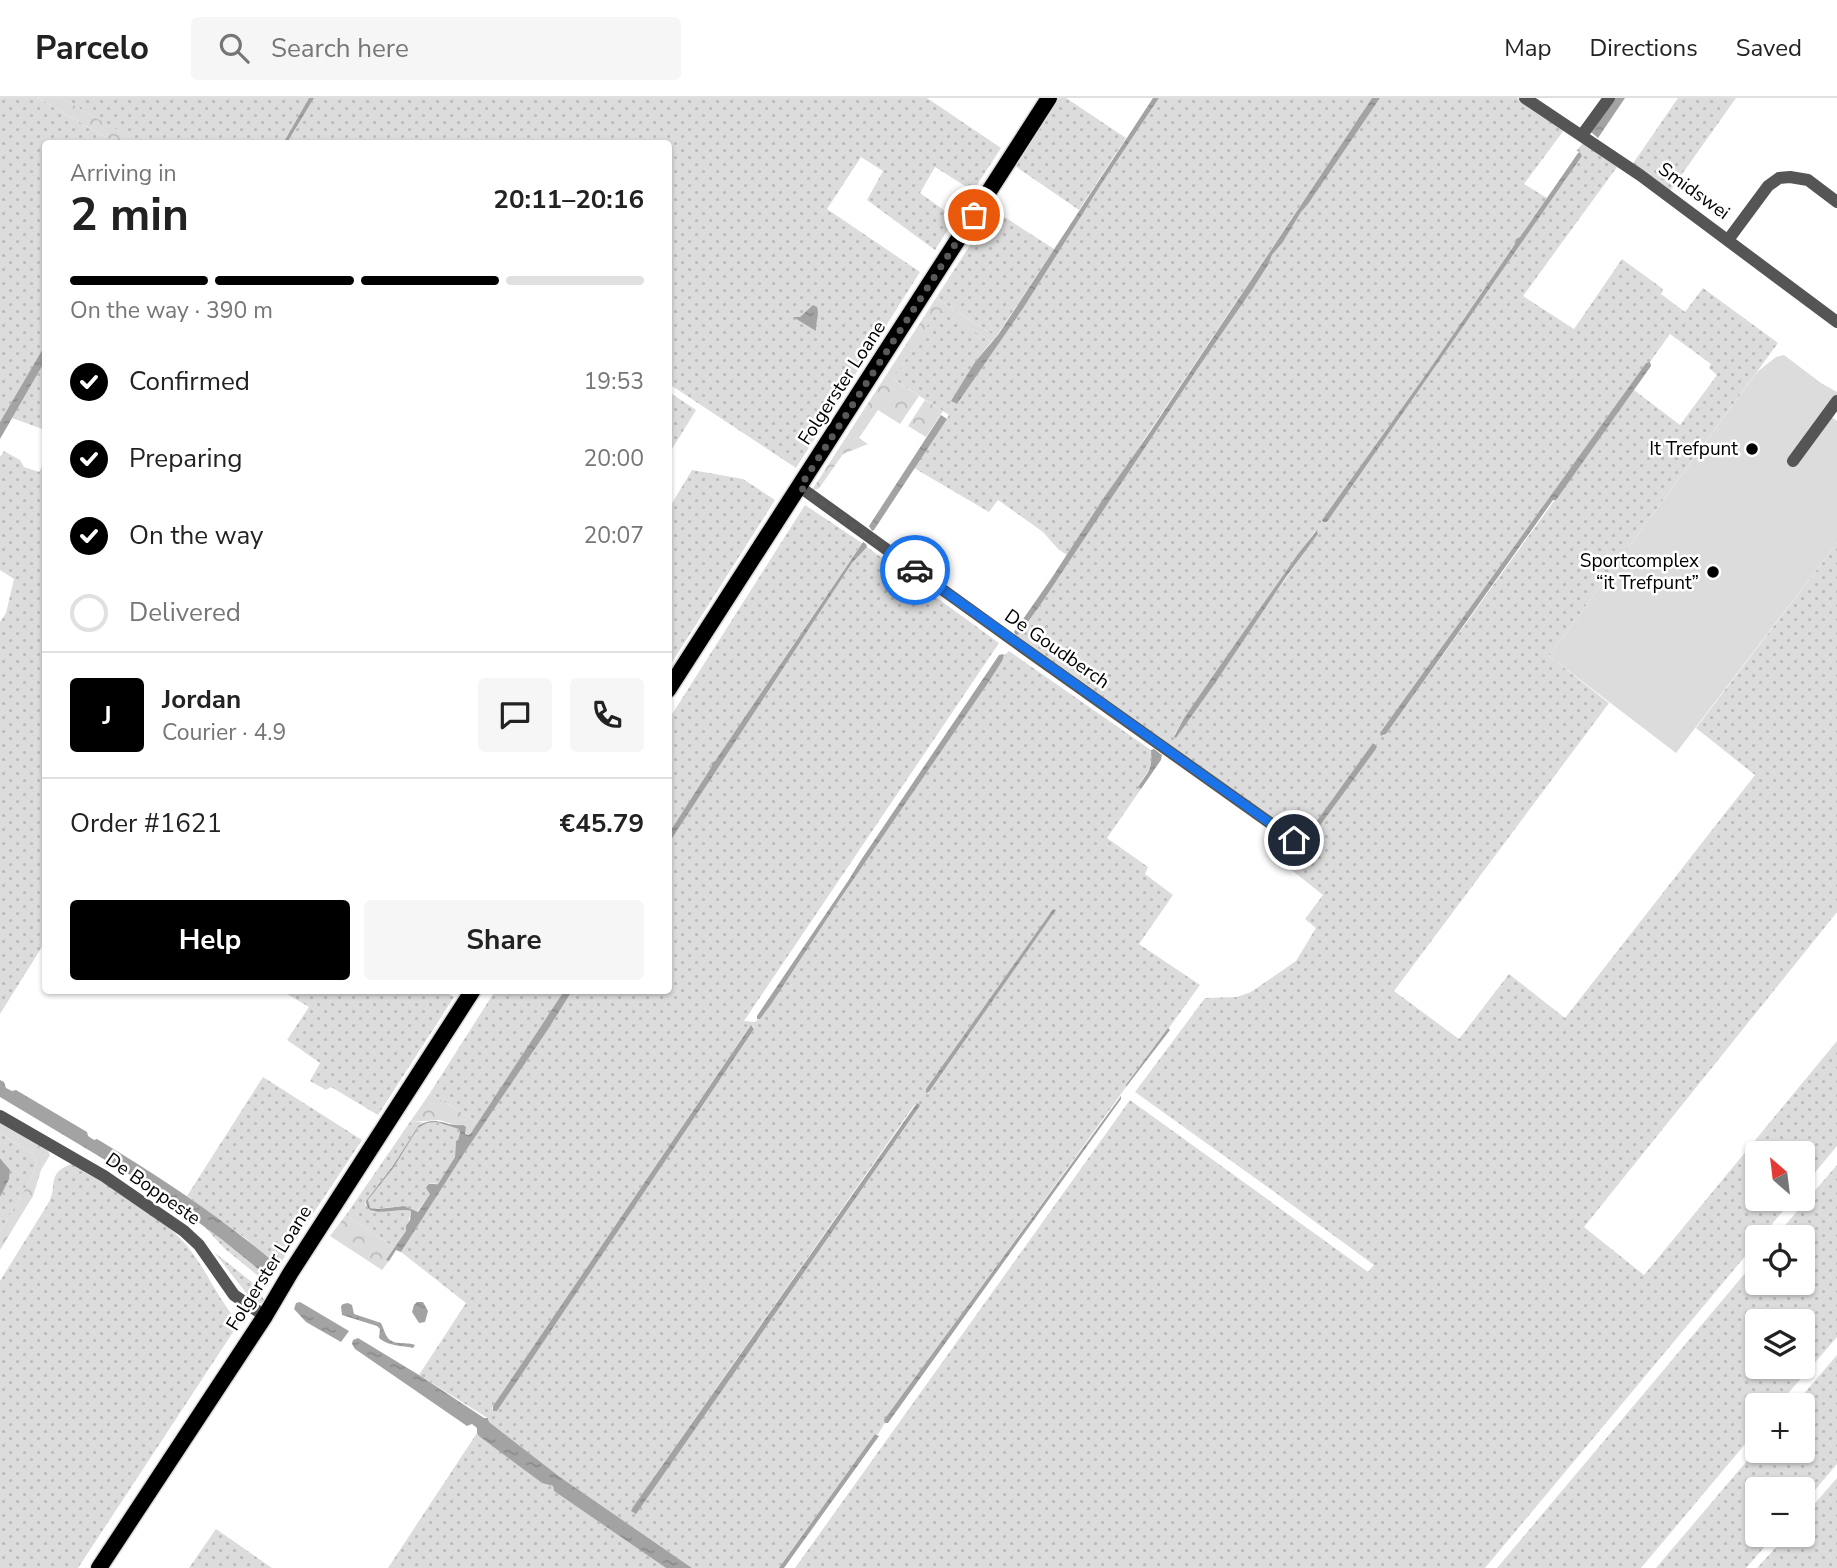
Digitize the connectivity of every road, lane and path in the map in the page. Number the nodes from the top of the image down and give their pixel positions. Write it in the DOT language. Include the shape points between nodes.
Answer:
graph roads {
  1 [pos="1048,98"];
  2 [pos="1525,98"];
  3 [pos="1608,98"];
  4 [pos="1582,135"];
  5 [pos="1837,202"];
  6 [pos="1728,240"];
  7 [pos="1837,321"];
  8 [pos="1837,401"];
  9 [pos="1793,461"];
  10 [pos="800,487"];
  11 [pos="672,684"];
  12 [pos="1294,840"];
  13 [pos="470,994"];
  14 [pos="0,1116"];
  15 [pos="265,1316"];
  16 [pos="99,1568"];
  1 -- 10 [label="main road, Folgerster Loane"];
  2 -- 4 [label="street, Smidswei"];
  3 -- 4 [label="street"];
  4 -- 6 [label="street, Smidswei"];
  5 -- 6 [label="street" via="1808,180 1779,178"];
  6 -- 7 [label="street, Smidswei"];
  8 -- 9 [label="street"];
  10 -- 11 [label="main road, Folgerster Loane"];
  10 -- 12 [label="street, De Goudberch"];
  13 -- 15 [label="main road, Folgerster Loane"];
  14 -- 15 [label="street, De Boppeste" via="104,1176 184,1231 234,1294"];
  15 -- 16 [label="main road, Folgerster Loane"];
}
